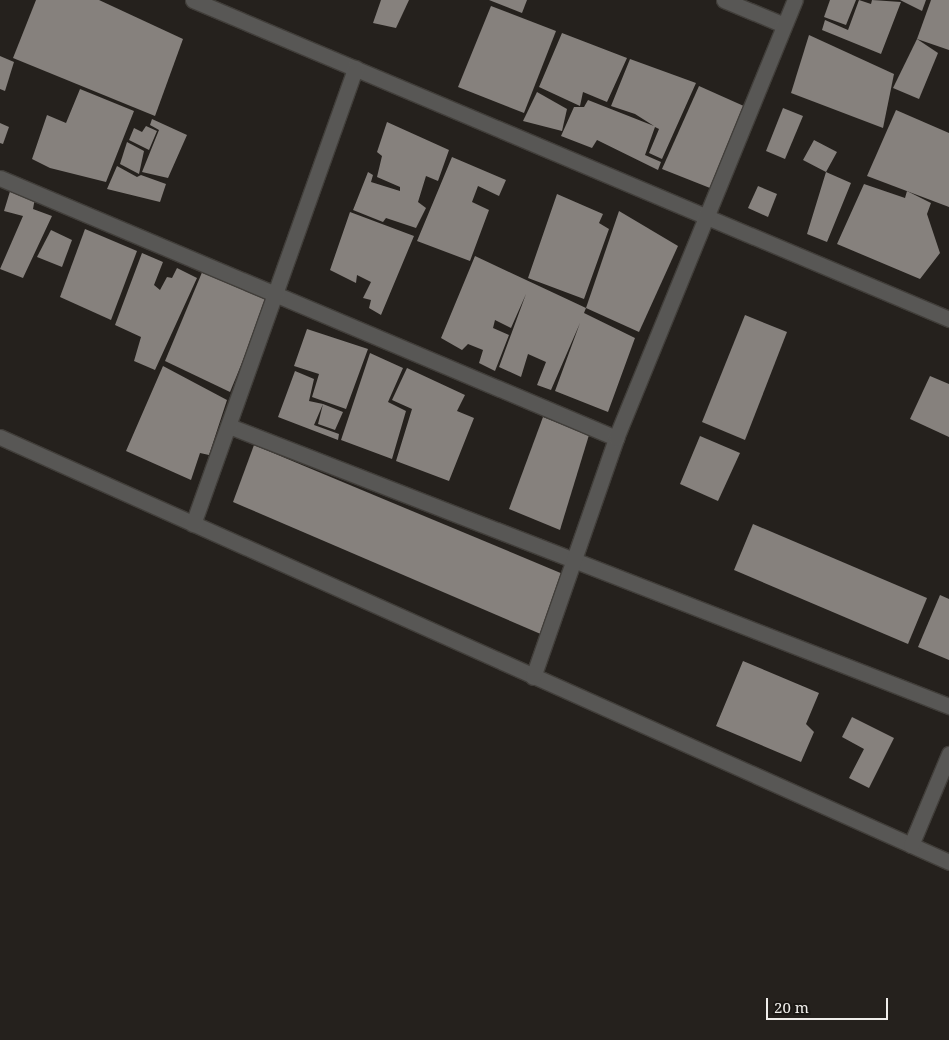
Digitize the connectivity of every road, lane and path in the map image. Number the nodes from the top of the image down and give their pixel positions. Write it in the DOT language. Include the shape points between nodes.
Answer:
graph roads {
  1 [pos="193,0"];
  2 [pos="724,0"];
  3 [pos="795,0"];
  4 [pos="217,5"];
  5 [pos="784,25"];
  6 [pos="355,68"];
  7 [pos="0,178"];
  8 [pos="704,217"];
  9 [pos="276,294"];
  10 [pos="949,319"];
  11 [pos="229,426"];
  12 [pos="0,438"];
  13 [pos="616,438"];
  14 [pos="193,524"];
  15 [pos="574,560"];
  16 [pos="533,676"];
  17 [pos="949,706"];
  18 [pos="949,754"];
  19 [pos="911,845"];
  20 [pos="949,862"];
  1 -- 4 [label="street"];
  2 -- 5 [label="street"];
  3 -- 5 [label="street"];
  4 -- 6 [label="street"];
  5 -- 8 [label="street"];
  6 -- 8 [label="street"];
  6 -- 9 [label="street"];
  7 -- 9 [label="street"];
  8 -- 10 [label="street"];
  8 -- 13 [label="street"];
  9 -- 11 [label="street"];
  9 -- 13 [label="street"];
  11 -- 14 [label="street"];
  11 -- 15 [label="street"];
  12 -- 14 [label="street"];
  13 -- 15 [label="street"];
  14 -- 16 [label="street"];
  15 -- 16 [label="street"];
  15 -- 17 [label="street"];
  16 -- 19 [label="street"];
  18 -- 19 [label="street"];
  19 -- 20 [label="street"];
}
